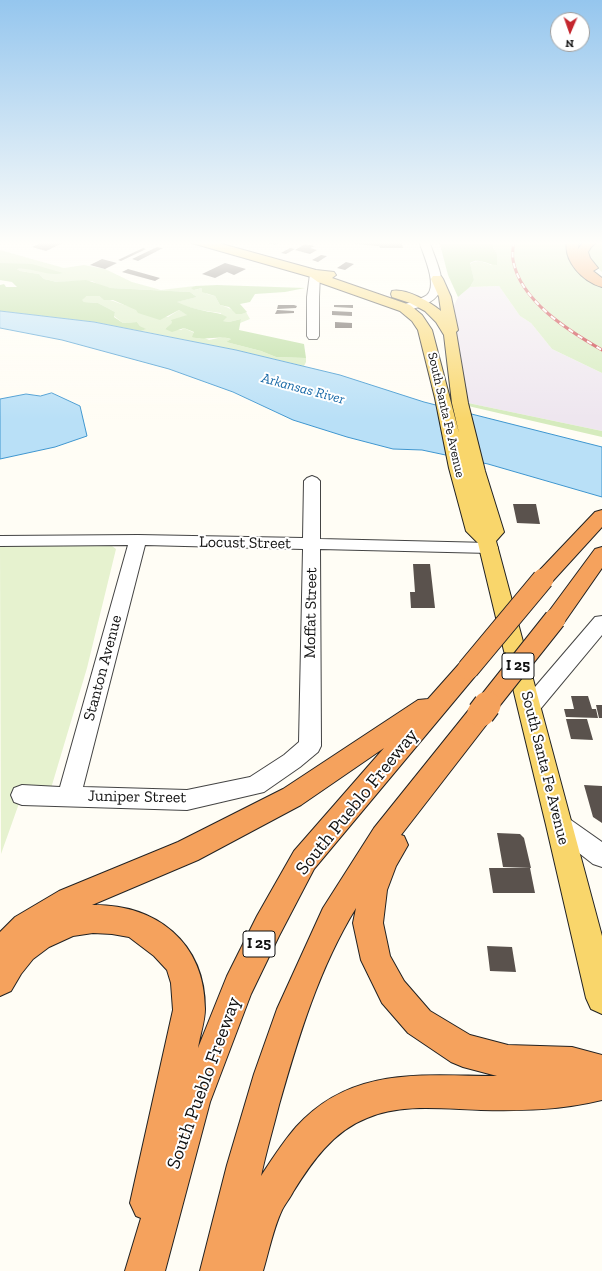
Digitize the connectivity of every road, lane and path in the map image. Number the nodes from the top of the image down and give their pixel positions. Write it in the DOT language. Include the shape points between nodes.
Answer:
graph roads {
  1 [pos="313,300"];
  2 [pos="384,300"];
  3 [pos="405,300"];
  4 [pos="415,300"];
  5 [pos="427,300"];
  6 [pos="446,300"];
  7 [pos="419,302"];
  8 [pos="405,308"];
  9 [pos="448,330"];
  10 [pos="313,336"];
  11 [pos="312,481"];
  12 [pos="600,518"];
  13 [pos="138,540"];
  14 [pos="0,541"];
  15 [pos="312,544"];
  16 [pos="488,544"];
  17 [pos="602,553"];
  18 [pos="602,622"];
  19 [pos="460,679"];
  20 [pos="530,707"];
  21 [pos="460,740"];
  22 [pos="310,746"];
  23 [pos="22,795"];
  24 [pos="69,796"];
  25 [pos="560,825"];
  26 [pos="602,856"];
  27 [pos="0,953"];
  28 [pos="0,980"];
  29 [pos="602,998"];
  30 [pos="602,1072"];
  31 [pos="602,1083"];
  32 [pos="136,1271"];
  33 [pos="145,1271"];
  34 [pos="220,1271"];
  35 [pos="243,1271"];
  1 -- 10 [label="street"];
  2 -- 8 [label="main road"];
  3 -- 7 [label="main road"];
  4 -- 7 [label="main road"];
  5 -- 7 [label="street"];
  6 -- 9 [label="main road, South Santa Fe Avenue" via="449,314"];
  7 -- 8 [label="street"];
  7 -- 9 [label="main road" via="430,308"];
  8 -- 16 [label="main road, South Santa Fe Avenue" via="417,318 425,330 476,531"];
  9 -- 16 [label="main road, South Santa Fe Avenue" via="460,403 494,532"];
  11 -- 15 [label="street, Moffat Street"];
  12 -- 19 [label="highway, South Pueblo Freeway / I 25, bridge" via="543,579"];
  13 -- 14 [label="street, Locust Street"];
  13 -- 15 [label="street, Locust Street"];
  13 -- 24 [label="street, Stanton Avenue"];
  15 -- 16 [label="street, Locust Street"];
  15 -- 22 [label="street, Moffat Street"];
  16 -- 20 [label="main road, South Santa Fe Avenue"];
  17 -- 21 [label="highway, I 25, bridge" via="555,619"];
  18 -- 20 [label="street"];
  19 -- 27 [label="highway" via="292,797 188,851 69,901 26,927"];
  19 -- 33 [label="highway, South Pueblo Freeway / I 25" via="304,860 268,926 238,987 193,1102"];
  20 -- 25 [label="main road, South Santa Fe Avenue"];
  21 -- 30 [label="highway" via="384,860 373,890 368,923 376,960 393,992 419,1022 463,1050 508,1062 572,1064"];
  21 -- 34 [label="highway, I 25" via="384,837 333,918 315,957 293,1009 271,1074 245,1165"];
  22 -- 24 [label="street, Juniper Street" via="256,786 187,800"];
  23 -- 24 [label="street, Juniper Street"];
  25 -- 26 [label="street"];
  25 -- 29 [label="main road, South Santa Fe Avenue"];
  28 -- 32 [label="highway" via="16,955 47,931 88,919 132,923 171,949 183,967 188,987 188,1010"];
  31 -- 35 [label="highway" via="583,1088 528,1093 394,1094 353,1105 314,1131 297,1152 267,1201"];
}
